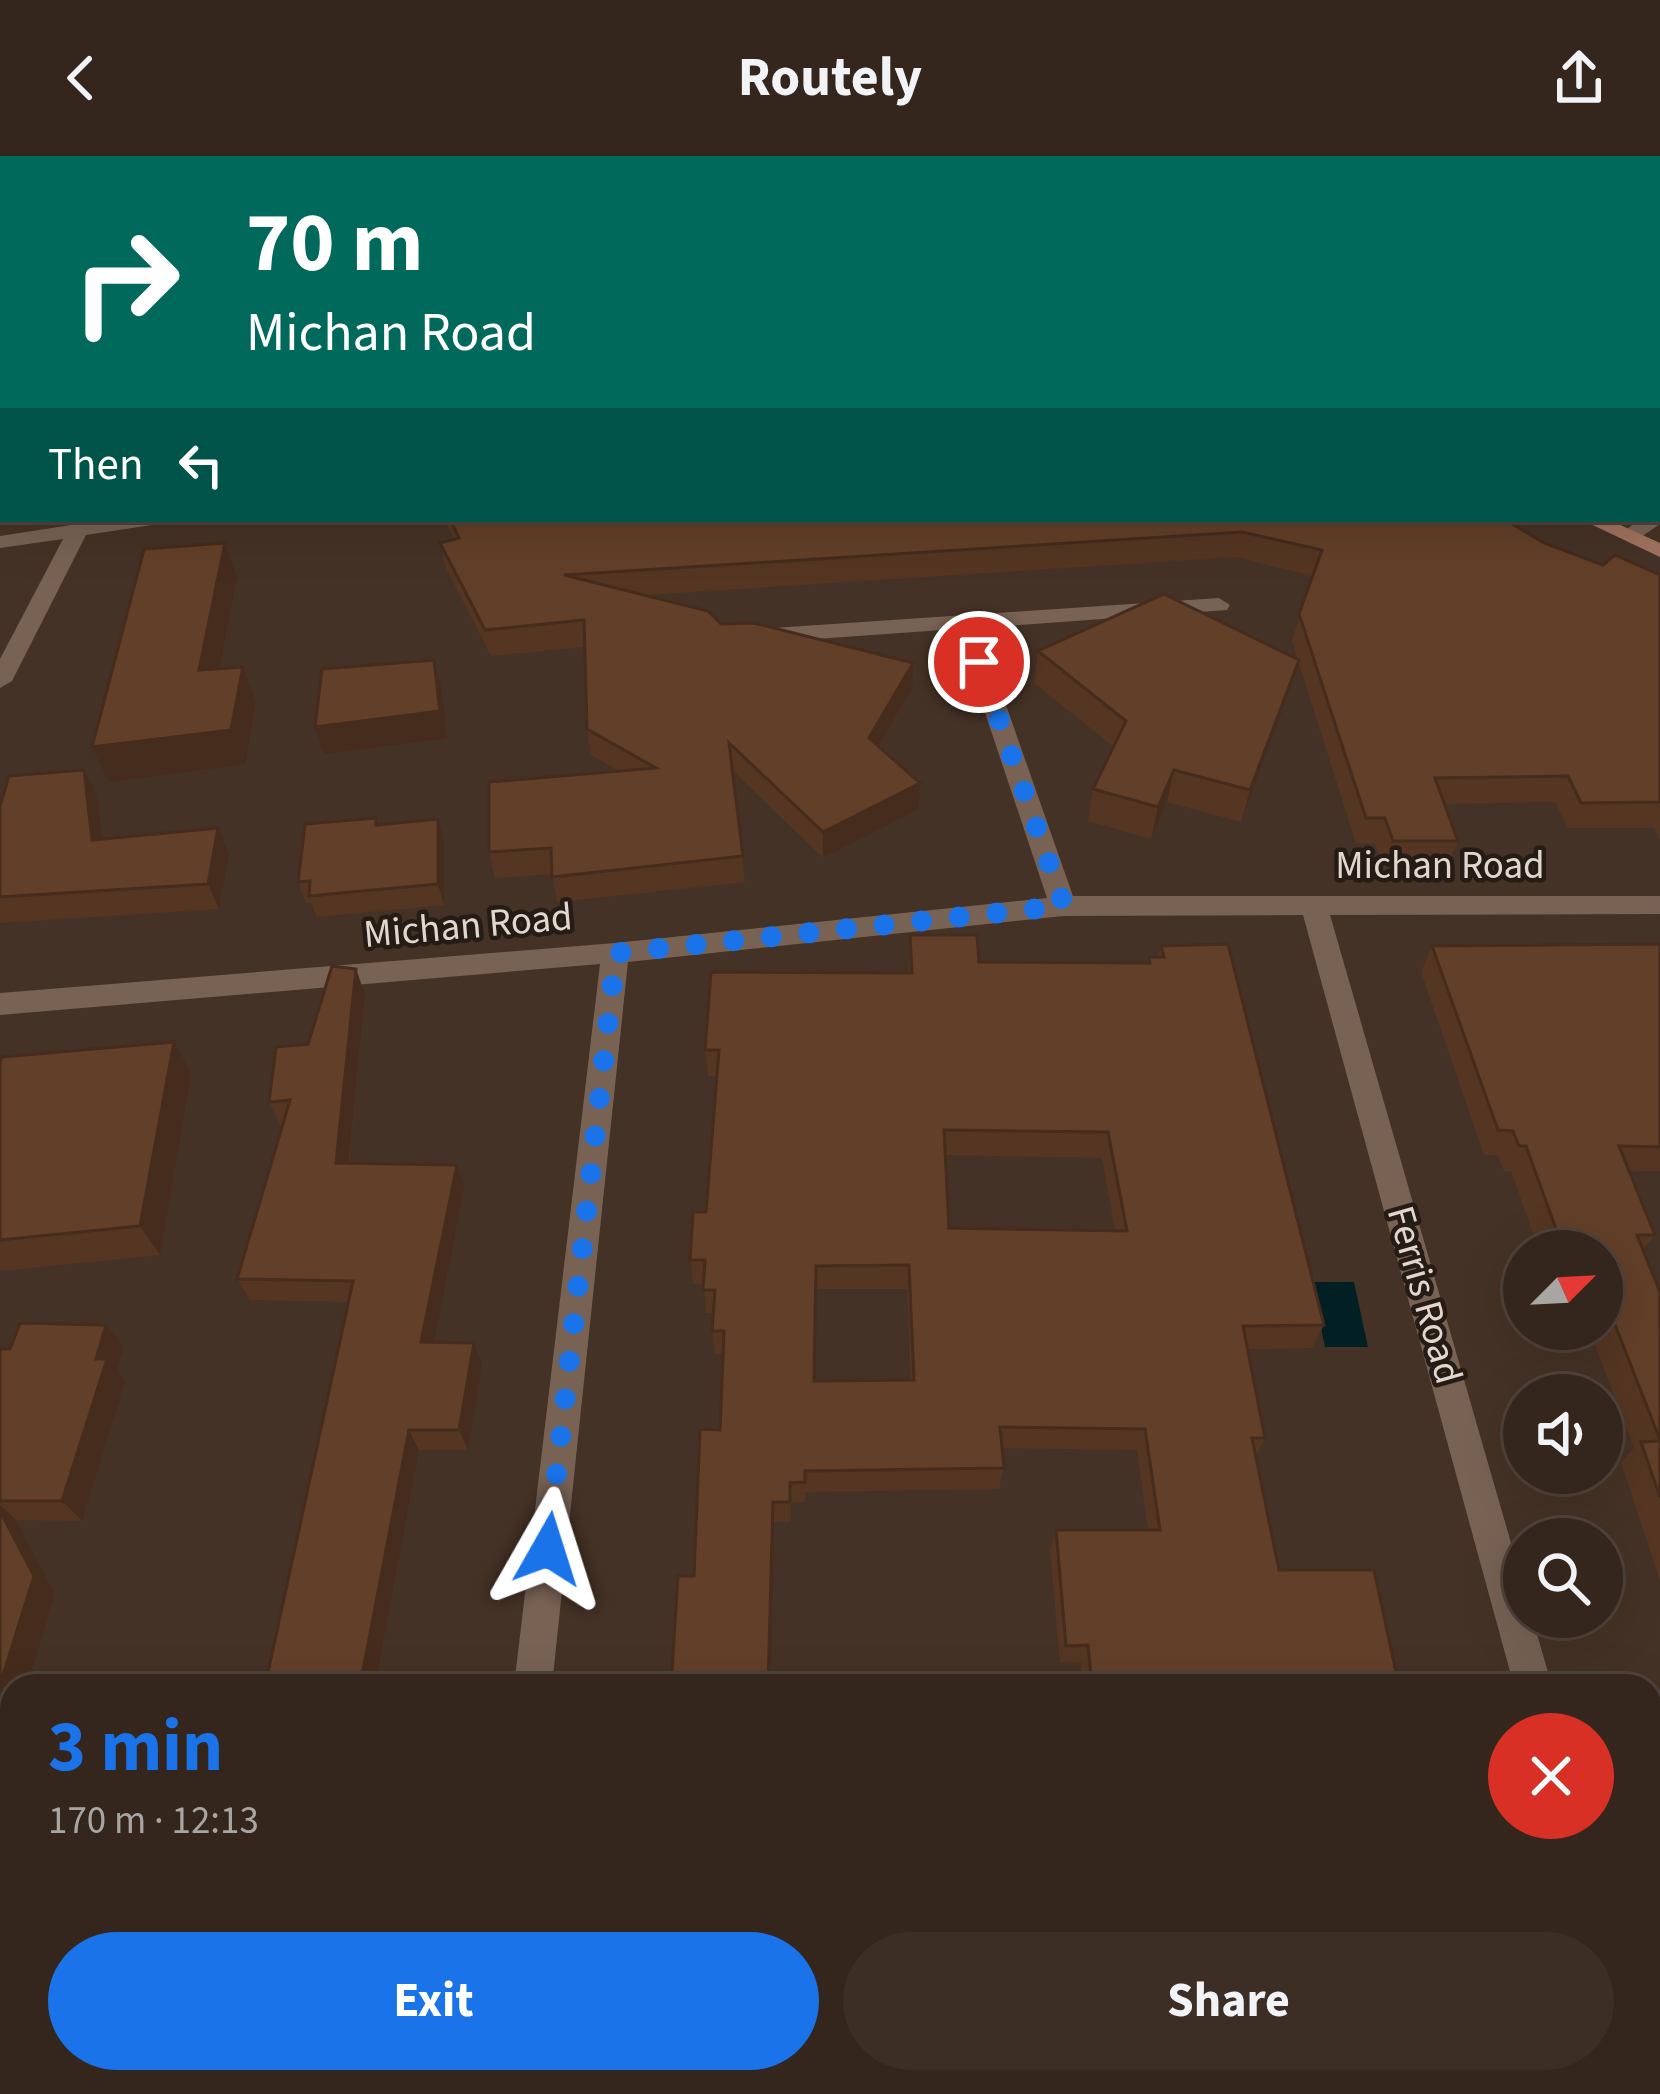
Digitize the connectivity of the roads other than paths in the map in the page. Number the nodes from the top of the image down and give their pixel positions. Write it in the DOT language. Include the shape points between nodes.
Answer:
graph roads {
  1 [pos="135,522"];
  2 [pos="1596,522"];
  3 [pos="1649,522"];
  4 [pos="77,532"];
  5 [pos="1628,537"];
  6 [pos="0,542"];
  7 [pos="1660,551"];
  8 [pos="1219,605"];
  9 [pos="965,621"];
  10 [pos="725,639"];
  11 [pos="0,681"];
  12 [pos="1314,905"];
  13 [pos="1660,905"];
  14 [pos="1064,906"];
  15 [pos="616,953"];
  16 [pos="0,1004"];
  17 [pos="534,1674"];
  18 [pos="1530,1674"];
  1 -- 4 [label="street"];
  2 -- 5 [label="street"];
  3 -- 5 [label="street"];
  4 -- 6 [label="street"];
  4 -- 11 [label="street"];
  5 -- 7 [label="street"];
  8 -- 9 [label="street"];
  9 -- 10 [label="street"];
  9 -- 14 [label="street"];
  12 -- 13 [label="street, Michan Road"];
  12 -- 14 [label="street, Michan Road"];
  12 -- 18 [label="street, Ferris Road"];
  14 -- 15 [label="street, Michan Road"];
  15 -- 16 [label="street, Michan Road"];
  15 -- 17 [label="street"];
}
